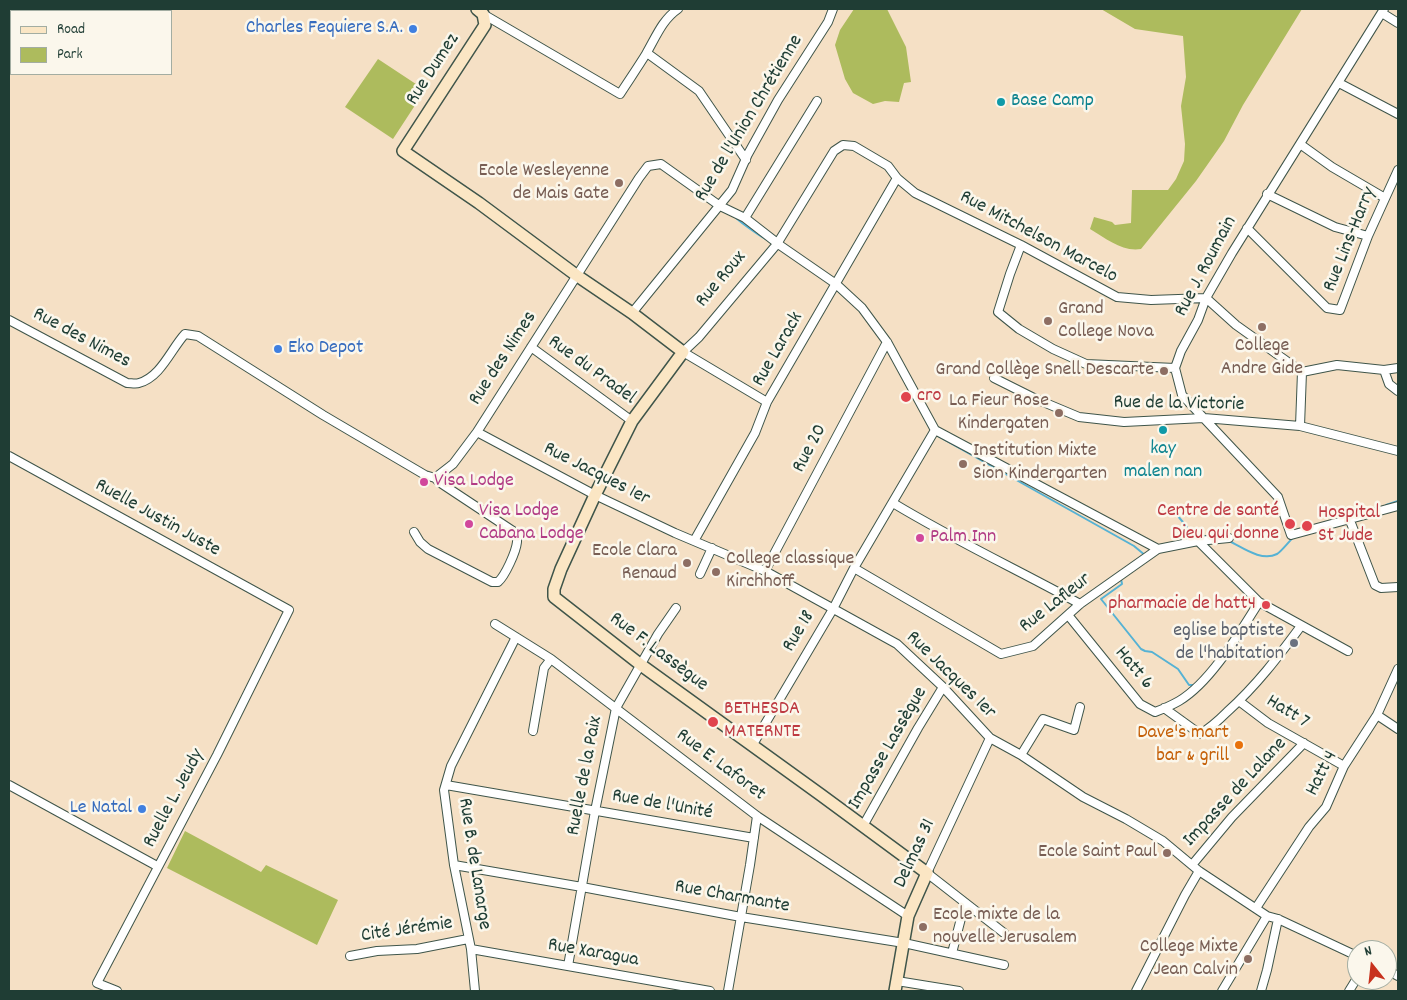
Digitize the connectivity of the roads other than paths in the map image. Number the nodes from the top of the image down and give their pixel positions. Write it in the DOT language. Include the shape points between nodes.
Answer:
graph roads {
  1 [pos="678,9"];
  2 [pos="833,9"];
  3 [pos="480,11"];
  4 [pos="1383,11"];
  5 [pos="1398,23"];
  6 [pos="647,53"];
  7 [pos="1339,82"];
  8 [pos="817,101"];
  9 [pos="1398,114"];
  10 [pos="1300,144"];
  11 [pos="746,160"];
  12 [pos="1398,170"];
  13 [pos="897,178"];
  14 [pos="1267,194"];
  15 [pos="1385,198"];
  16 [pos="720,206"];
  17 [pos="745,218"];
  18 [pos="1247,228"];
  19 [pos="1368,236"];
  20 [pos="777,244"];
  21 [pos="1021,245"];
  22 [pos="576,275"];
  23 [pos="836,284"];
  24 [pos="1206,298"];
  25 [pos="632,312"];
  26 [pos="9,320"];
  27 [pos="887,342"];
  28 [pos="531,347"];
  29 [pos="683,352"];
  30 [pos="1176,368"];
  31 [pos="1398,368"];
  32 [pos="1384,370"];
  33 [pos="1302,372"];
  34 [pos="994,378"];
  35 [pos="1398,391"];
  36 [pos="767,402"];
  37 [pos="1204,418"];
  38 [pos="632,420"];
  39 [pos="1300,426"];
  40 [pos="935,430"];
  41 [pos="477,432"];
  42 [pos="1398,450"];
  43 [pos="9,456"];
  44 [pos="436,478"];
  45 [pos="595,495"];
  46 [pos="893,503"];
  47 [pos="1398,506"];
  48 [pos="1349,518"];
  49 [pos="414,532"];
  50 [pos="1229,538"];
  51 [pos="694,541"];
  52 [pos="1198,541"];
  53 [pos="712,548"];
  54 [pos="1158,549"];
  55 [pos="854,568"];
  56 [pos="764,571"];
  57 [pos="700,574"];
  58 [pos="1398,587"];
  59 [pos="1259,602"];
  60 [pos="1080,604"];
  61 [pos="676,608"];
  62 [pos="833,609"];
  63 [pos="289,610"];
  64 [pos="1068,615"];
  65 [pos="496,624"];
  66 [pos="1301,626"];
  67 [pos="516,637"];
  68 [pos="1348,651"];
  69 [pos="551,659"];
  70 [pos="641,665"];
  71 [pos="1396,672"];
  72 [pos="943,687"];
  73 [pos="1239,701"];
  74 [pos="1080,707"];
  75 [pos="616,708"];
  76 [pos="1164,708"];
  77 [pos="1377,715"];
  78 [pos="1398,729"];
  79 [pos="533,731"];
  80 [pos="990,738"];
  81 [pos="1304,743"];
  82 [pos="752,746"];
  83 [pos="1021,755"];
  84 [pos="1344,766"];
  85 [pos="9,785"];
  86 [pos="446,785"];
  87 [pos="595,811"];
  88 [pos="757,816"];
  89 [pos="863,826"];
  90 [pos="754,838"];
  91 [pos="454,865"];
  92 [pos="1192,865"];
  93 [pos="158,866"];
  94 [pos="1199,871"];
  95 [pos="926,874"];
  96 [pos="582,887"];
  97 [pos="965,903"];
  98 [pos="1256,908"];
  99 [pos="908,916"];
  100 [pos="1267,916"];
  101 [pos="741,918"];
  102 [pos="1278,919"];
  103 [pos="1004,933"];
  104 [pos="468,939"];
  105 [pos="904,943"];
  106 [pos="471,949"];
  107 [pos="1347,951"];
  108 [pos="952,953"];
  109 [pos="350,956"];
  110 [pos="1004,965"];
  111 [pos="568,966"];
  112 [pos="896,986"];
  113 [pos="117,991"];
  114 [pos="475,991"];
  115 [pos="710,991"];
  116 [pos="728,991"];
  117 [pos="959,991"];
  118 [pos="1136,991"];
  119 [pos="1222,991"];
  120 [pos="1261,991"];
  1 -- 6 [label="street" via="660,27"];
  2 -- 11 [label="street, Rue de l'Union Chrétienne"];
  3 -- 6 [label="street" via="620,94"];
  3 -- 22 [label="street, Rue Dumez" via="485,25 403,151"];
  4 -- 5 [label="street"];
  4 -- 7 [label="street, Rue J. Roumain"];
  6 -- 11 [label="street" via="699,91"];
  7 -- 9 [label="street"];
  7 -- 10 [label="street, Rue J. Roumain"];
  8 -- 17 [label="street"];
  10 -- 14 [label="street, Rue J. Roumain"];
  10 -- 15 [label="street" via="1332,168"];
  11 -- 16 [label="street, Rue de l'Union Chrétienne" via="732,190"];
  12 -- 15 [label="street, Rue Lins-Harry"];
  13 -- 20 [label="street, Rue Roux" via="888,166 854,146 843,145 834,151"];
  13 -- 21 [label="street, Rue Mitchelson Marcelo" via="915,193"];
  13 -- 23 [label="street, Rue Larack"];
  14 -- 18 [label="street, Rue J. Roumain"];
  14 -- 19 [label="street" via="1335,227"];
  15 -- 19 [label="street, Rue Lins-Harry"];
  16 -- 17 [label="street, Rue des Nimes"];
  16 -- 22 [label="street, Rue des Nimes" via="661,164 648,166"];
  16 -- 25 [label="street, Rue de l'Union Chrétienne"];
  17 -- 20 [label="street, Rue des Nimes"];
  18 -- 19 [label="street, Rue Lins-Harry" via="1327,308 1340,310"];
  18 -- 24 [label="street, Rue J. Roumain"];
  20 -- 23 [label="street, Rue des Nimes"];
  20 -- 29 [label="street, Rue Roux"];
  21 -- 24 [label="street, Rue Mitchelson Marcelo" via="1117,297 1151,300"];
  21 -- 30 [label="street" via="998,312 1019,329 1086,364"];
  22 -- 25 [label="street"];
  22 -- 28 [label="street, Rue des Nimes"];
  23 -- 27 [label="street, Rue des Nimes" via="862,308"];
  23 -- 36 [label="street, Rue Larack"];
  24 -- 30 [label="street, Rue J. Roumain"];
  24 -- 33 [label="street" via="1236,325"];
  25 -- 29 [label="street"];
  26 -- 44 [label="street, Rue des Nimes" via="127,383 139,383 159,371 185,334 198,336 323,415 425,475"];
  27 -- 40 [label="street, Rue des Nimes"];
  27 -- 56 [label="street, Rue 20"];
  28 -- 38 [label="street, Rue du Pradel"];
  28 -- 41 [label="street, Rue des Nimes"];
  29 -- 36 [label="street"];
  29 -- 38 [label="street, Rue Roux"];
  30 -- 37 [label="street" via="1182,395"];
  31 -- 32 [label="street"];
  32 -- 33 [label="street" via="1337,365"];
  32 -- 35 [label="street" via="1389,384"];
  33 -- 39 [label="street"];
  34 -- 37 [label="street, Rue de la Victorie" via="1079,417 1124,422"];
  36 -- 51 [label="street, Rue Larack" via="755,433"];
  37 -- 39 [label="street, Rue de la Victorie"];
  37 -- 48 [label="street" via="1278,497 1291,535"];
  38 -- 45 [label="street, Rue Roux"];
  39 -- 42 [label="street, Rue de la Victorie"];
  40 -- 46 [label="street, Rue 18"];
  40 -- 54 [label="street"];
  41 -- 44 [label="street, Rue des Nimes" via="453,464"];
  41 -- 45 [label="street, Rue Jacques 1er"];
  43 -- 63 [label="street, Ruelle Justin Juste"];
  44 -- 49 [label="street" via="513,531 517,543 503,578 492,582 428,549"];
  45 -- 51 [label="street, Rue Jacques 1er"];
  45 -- 70 [label="street, Rue F. Lassègue" via="553,594"];
  46 -- 55 [label="street, Rue 18"];
  46 -- 60 [label="street"];
  47 -- 48 [label="street"];
  48 -- 58 [label="street" via="1375,585"];
  50 -- 52 [label="street, Rue Lafleur"];
  51 -- 53 [label="street, Rue Jacques 1er"];
  52 -- 54 [label="street, Rue Lafleur"];
  52 -- 59 [label="street"];
  53 -- 56 [label="street, Rue Jacques 1er"];
  53 -- 57 [label="street"];
  54 -- 60 [label="street, Rue Lafleur"];
  55 -- 62 [label="street, Rue 18"];
  55 -- 64 [label="street, Rue Lafleur" via="1000,654 1034,646"];
  56 -- 62 [label="street, Rue Jacques 1er"];
  59 -- 66 [label="street"];
  59 -- 76 [label="street, Hatt 6" via="1232,645 1203,681 1181,700"];
  60 -- 64 [label="street, Rue Lafleur"];
  61 -- 70 [label="street, Ruelle de la Paix"];
  62 -- 72 [label="street, Rue Jacques 1er" via="897,644"];
  62 -- 82 [label="street, Rue 18"];
  63 -- 93 [label="street, Ruelle L. Jeudy"];
  64 -- 76 [label="street, Hatt 6" via="1140,704 1155,712"];
  65 -- 67 [label="street, Rue E. Laforet"];
  66 -- 68 [label="street"];
  66 -- 73 [label="street" via="1271,667"];
  67 -- 69 [label="street, Rue E. Laforet"];
  67 -- 86 [label="street, Rue B. de Lanarge" via="451,766"];
  69 -- 75 [label="street, Rue E. Laforet"];
  69 -- 79 [label="street" via="544,668"];
  70 -- 75 [label="street, Ruelle de la Paix"];
  70 -- 82 [label="street, Rue F. Lassègue"];
  71 -- 77 [label="street, Hatt 4"];
  72 -- 80 [label="street, Rue Jacques 1er"];
  72 -- 89 [label="street, Impasse Lassègue"];
  73 -- 76 [label="street" via="1200,734"];
  73 -- 81 [label="street, Hatt 7" via="1268,723"];
  74 -- 83 [label="street" via="1074,730 1043,719"];
  75 -- 87 [label="street, Ruelle de la Paix"];
  75 -- 88 [label="street, Rue E. Laforet"];
  77 -- 78 [label="street"];
  77 -- 84 [label="street, Hatt 4"];
  80 -- 83 [label="street, Rue Jacques 1er"];
  80 -- 95 [label="street, Delmas 31"];
  81 -- 84 [label="street, Hatt 7"];
  81 -- 92 [label="street, Impasse de Lalane"];
  82 -- 89 [label="street, Rue F. Lassègue"];
  83 -- 92 [label="street, Rue Jacques 1er" via="1083,796 1163,841"];
  84 -- 98 [label="street, Hatt 4" via="1326,807 1309,827"];
  85 -- 93 [label="street"];
  86 -- 87 [label="street, Rue de l'Unité"];
  86 -- 91 [label="street, Rue B. de Lanarge"];
  87 -- 90 [label="street, Rue de l'Unité"];
  87 -- 96 [label="street, Ruelle de la Paix"];
  88 -- 90 [label="street"];
  88 -- 99 [label="street, Rue E. Laforet"];
  89 -- 95 [label="street, Rue F. Lassègue"];
  90 -- 101 [label="street"];
  91 -- 96 [label="street, Rue Charmante"];
  91 -- 104 [label="street, Rue B. de Lanarge"];
  92 -- 94 [label="street, Rue Jacques 1er"];
  93 -- 113 [label="street, Ruelle L. Jeudy" via="97,983"];
  94 -- 98 [label="street, Rue Jacques 1er"];
  94 -- 118 [label="street"];
  95 -- 97 [label="street"];
  95 -- 99 [label="street, Delmas 31"];
  96 -- 101 [label="street, Rue Charmante"];
  96 -- 111 [label="street, Ruelle de la Paix"];
  97 -- 103 [label="street"];
  97 -- 108 [label="street"];
  98 -- 100 [label="street, Rue Jacques 1er"];
  99 -- 105 [label="street, Delmas 31"];
  100 -- 102 [label="street, Rue Jacques 1er"];
  100 -- 119 [label="street"];
  101 -- 105 [label="street, Rue Charmante"];
  101 -- 116 [label="street"];
  102 -- 107 [label="street, Rue Jacques 1er"];
  102 -- 120 [label="street"];
  104 -- 106 [label="street, Rue B. de Lanarge"];
  104 -- 109 [label="street, Cité Jérémie" via="417,949"];
  105 -- 108 [label="street, Rue Charmante"];
  105 -- 112 [label="street, Delmas 31"];
  106 -- 111 [label="street, Rue Xaragua"];
  106 -- 114 [label="street, Rue B. de Lanarge"];
  108 -- 110 [label="street, Rue Charmante"];
  111 -- 115 [label="street, Rue Xaragua"];
  112 -- 117 [label="street"];
}
